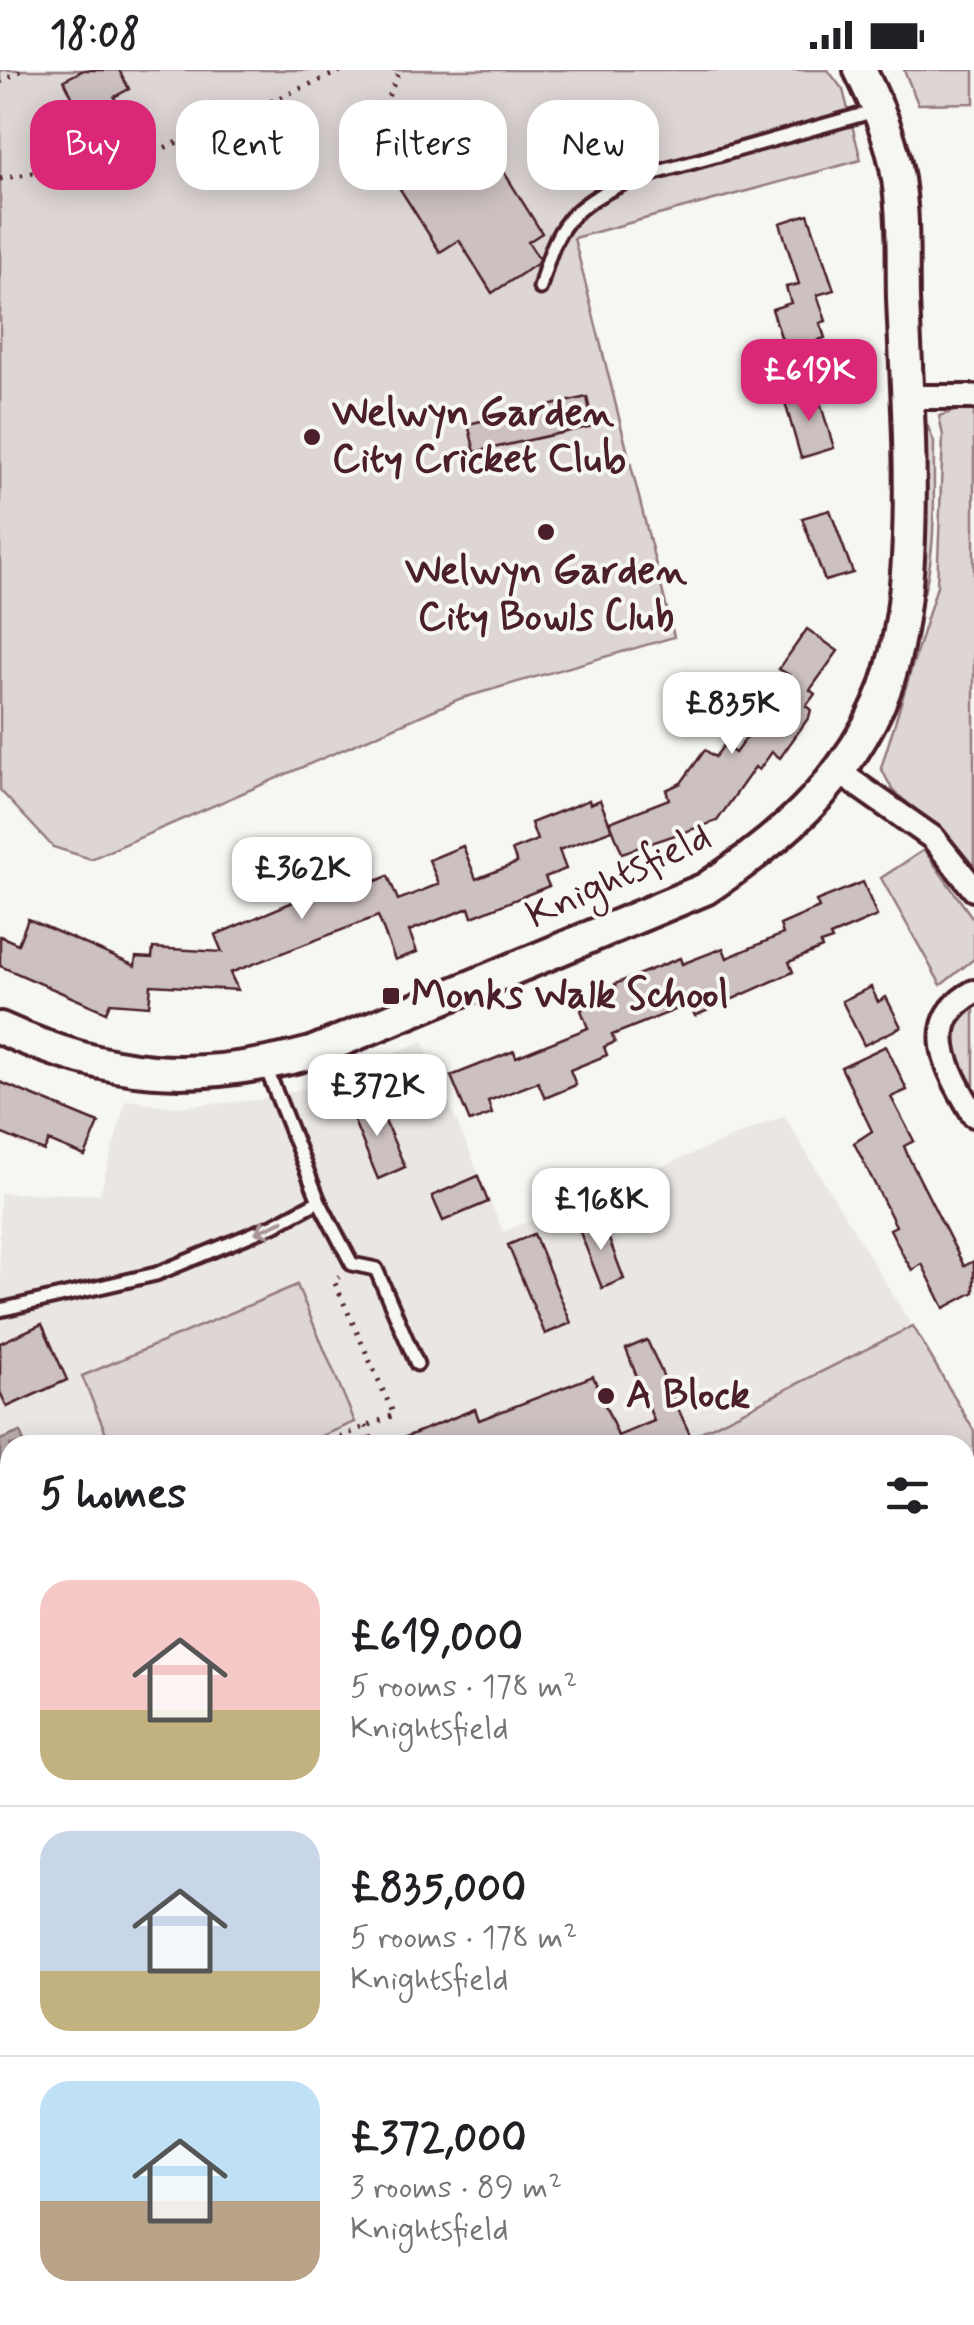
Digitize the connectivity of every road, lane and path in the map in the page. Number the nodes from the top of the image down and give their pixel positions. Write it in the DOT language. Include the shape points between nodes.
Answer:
graph roads {
  1 [pos="22,70"];
  2 [pos="343,70"];
  3 [pos="400,70"];
  4 [pos="860,70"];
  5 [pos="0,82"];
  6 [pos="387,100"];
  7 [pos="878,110"];
  8 [pos="0,179"];
  9 [pos="540,288"];
  10 [pos="974,397"];
  11 [pos="907,398"];
  12 [pos="839,772"];
  13 [pos="974,888"];
  14 [pos="974,992"];
  15 [pos="0,1028"];
  16 [pos="265,1065"];
  17 [pos="974,1115"];
  18 [pos="319,1202"];
  19 [pos="352,1264"];
  20 [pos="0,1310"];
  21 [pos="417,1364"];
  22 [pos="366,1426"];
  23 [pos="345,1435"];
  24 [pos="370,1435"];
  1 -- 5 [label="path"];
  2 -- 8 [label="path" via="164,148"];
  3 -- 6 [label="path"];
  4 -- 7 [label="street, Knightsfield"];
  7 -- 9 [label="lane" via="605,191 556,232"];
  7 -- 11 [label="street, Knightsfield" via="902,206"];
  10 -- 11 [label="street"];
  11 -- 12 [label="street, Knightsfield" via="899,638 880,701"];
  12 -- 13 [label="street" via="933,838"];
  12 -- 16 [label="street, Knightsfield" via="781,835 705,888 348,1038"];
  14 -- 17 [label="street" via="950,1011 940,1046"];
  15 -- 16 [label="street, Knightsfield" via="65,1055 148,1073"];
  16 -- 18 [label="lane"];
  18 -- 19 [label="lane"];
  18 -- 20 [label="lane, one-way" via="156,1274"];
  19 -- 21 [label="lane" via="376,1269"];
  19 -- 22 [label="path" via="334,1281 394,1414"];
  22 -- 23 [label="path"];
  22 -- 24 [label="path"];
}
